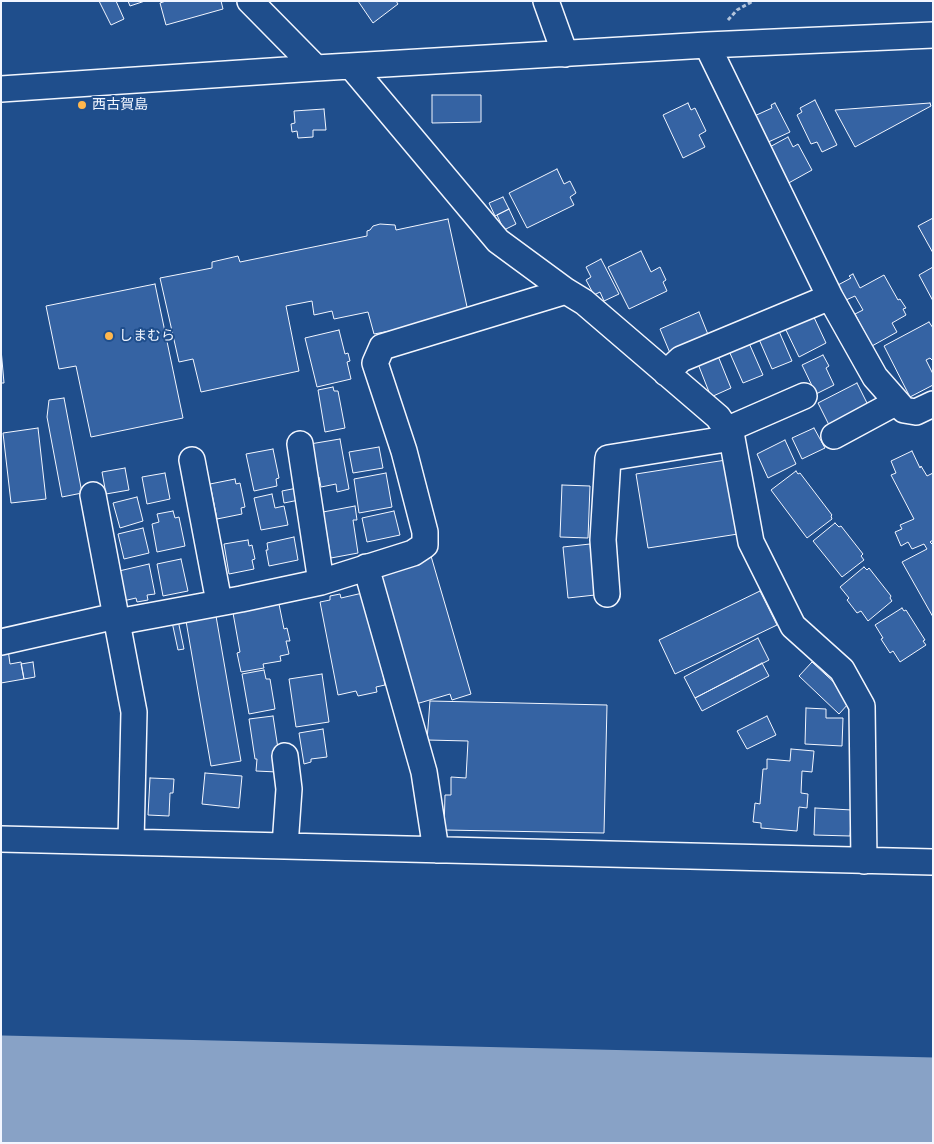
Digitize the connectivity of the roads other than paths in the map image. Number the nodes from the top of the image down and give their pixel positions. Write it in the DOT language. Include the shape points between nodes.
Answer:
graph roads {
  1 [pos="250,1"];
  2 [pos="546,1"];
  3 [pos="933,35"];
  4 [pos="707,45"];
  5 [pos="565,54"];
  6 [pos="351,66"];
  7 [pos="316,68"];
  8 [pos="1,89"];
  9 [pos="566,290"];
  10 [pos="830,297"];
  11 [pos="666,372"];
  12 [pos="804,396"];
  13 [pos="897,402"];
  14 [pos="933,404"];
  15 [pos="729,434"];
  16 [pos="834,436"];
  17 [pos="300,444"];
  18 [pos="192,460"];
  19 [pos="93,495"];
  20 [pos="366,568"];
  21 [pos="321,582"];
  22 [pos="607,594"];
  23 [pos="219,602"];
  24 [pos="117,619"];
  25 [pos="1,642"];
  26 [pos="285,756"];
  27 [pos="1,838"];
  28 [pos="131,842"];
  29 [pos="285,846"];
  30 [pos="436,850"];
  31 [pos="864,861"];
  32 [pos="933,862"];
  1 -- 7 [label="street"];
  2 -- 5 [label="street"];
  3 -- 4 [label="street"];
  4 -- 5 [label="street"];
  4 -- 10 [label="street"];
  5 -- 6 [label="street"];
  6 -- 7 [label="street"];
  6 -- 9 [label="street" via="498,241"];
  7 -- 8 [label="street"];
  9 -- 11 [label="street"];
  9 -- 20 [label="street" via="382,347 375,363 404,450 425,532 425,545 413,553"];
  10 -- 11 [label="street" via="681,359"];
  10 -- 13 [label="street" via="875,377"];
  11 -- 15 [label="street" via="718,417"];
  12 -- 15 [label="street"];
  13 -- 14 [label="street" via="904,410 916,412"];
  13 -- 16 [label="street"];
  15 -- 22 [label="street" via="608,458 602,540"];
  15 -- 31 [label="street" via="750,542 792,626 842,670 862,706"];
  17 -- 21 [label="street"];
  18 -- 23 [label="street"];
  19 -- 24 [label="street"];
  20 -- 21 [label="street"];
  20 -- 30 [label="street" via="424,772"];
  21 -- 23 [label="street"];
  23 -- 24 [label="street"];
  24 -- 25 [label="street"];
  24 -- 28 [label="street" via="134,712"];
  26 -- 29 [label="street" via="289,789"];
  27 -- 28 [label="street"];
  28 -- 29 [label="street"];
  29 -- 30 [label="street"];
  30 -- 31 [label="street"];
  31 -- 32 [label="street"];
}
